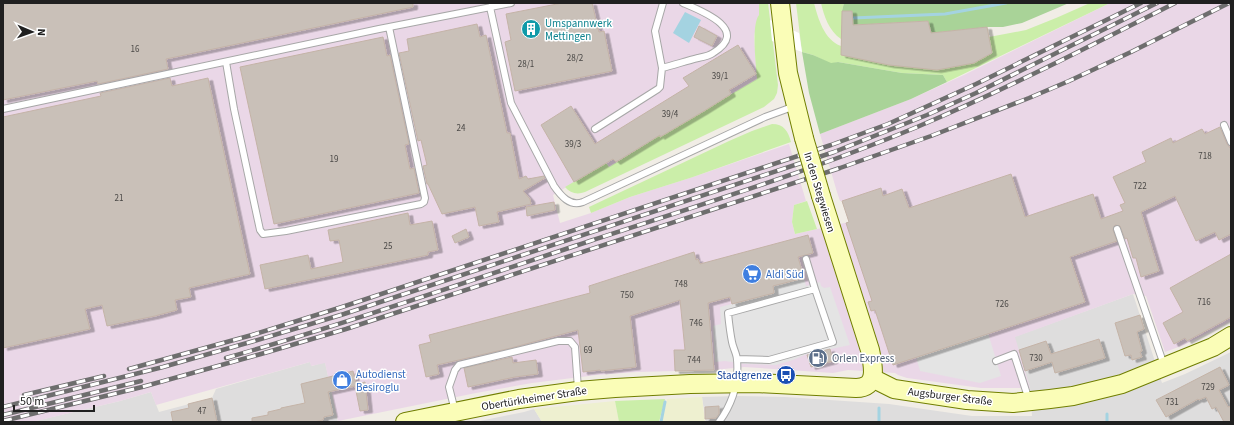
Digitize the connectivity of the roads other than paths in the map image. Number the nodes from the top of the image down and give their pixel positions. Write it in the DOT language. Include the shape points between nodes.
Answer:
graph roads {
  1 [pos="511,3"];
  2 [pos="663,3"];
  3 [pos="683,3"];
  4 [pos="780,3"];
  5 [pos="490,7"];
  6 [pos="389,27"];
  7 [pos="226,62"];
  8 [pos="662,68"];
  9 [pos="796,106"];
  10 [pos="3,108"];
  11 [pos="1224,125"];
  12 [pos="595,129"];
  13 [pos="1231,142"];
  14 [pos="1117,229"];
  15 [pos="806,259"];
  16 [pos="815,289"];
  17 [pos="1231,336"];
  18 [pos="737,359"];
  19 [pos="996,361"];
  20 [pos="1165,366"];
  21 [pos="872,378"];
  22 [pos="737,383"];
  23 [pos="578,391"];
  24 [pos="1030,401"];
  25 [pos="455,412"];
  26 [pos="405,422"];
  27 [pos="719,422"];
  1 -- 5 [label="lane"];
  2 -- 8 [label="lane" via="655,31"];
  3 -- 8 [label="lane" via="723,24 727,31 725,43 713,53"];
  4 -- 9 [label="main road, In den Stegwiesen" via="784,45"];
  5 -- 6 [label="lane"];
  5 -- 9 [label="lane" via="511,103 554,186 570,202 583,202 765,116"];
  6 -- 7 [label="lane"];
  6 -- 7 [label="lane" via="425,198 421,204 263,234 247,170"];
  7 -- 10 [label="lane"];
  8 -- 12 [label="lane" via="658,89"];
  9 -- 21 [label="main road, In den Stegwiesen, bridge" via="821,196 868,343 873,365"];
  11 -- 13 [label="lane"];
  14 -- 20 [label="lane"];
  15 -- 16 [label="lane"];
  16 -- 18 [label="lane" via="728,313"];
  16 -- 18 [label="lane" via="833,342 770,360"];
  17 -- 20 [label="main road, Augsburger Straße" via="1213,347"];
  18 -- 22 [label="lane"];
  19 -- 24 [label="lane" via="1014,354"];
  20 -- 24 [label="main road, Augsburger Straße" via="1122,384 1073,396"];
  21 -- 22 [label="main road" via="867,386 860,388"];
  21 -- 24 [label="main road, Augsburger Straße" via="894,389 934,396 984,402"];
  22 -- 23 [label="main road, Obertürkheimer Straße"];
  22 -- 27 [label="lane" via="726,412"];
  23 -- 25 [label="main road, Obertürkheimer Straße" via="519,399"];
  23 -- 25 [label="lane" via="575,347 570,341 558,341 459,365 449,387"];
  25 -- 26 [label="main road, Obertürkheimer Straße"];
}
